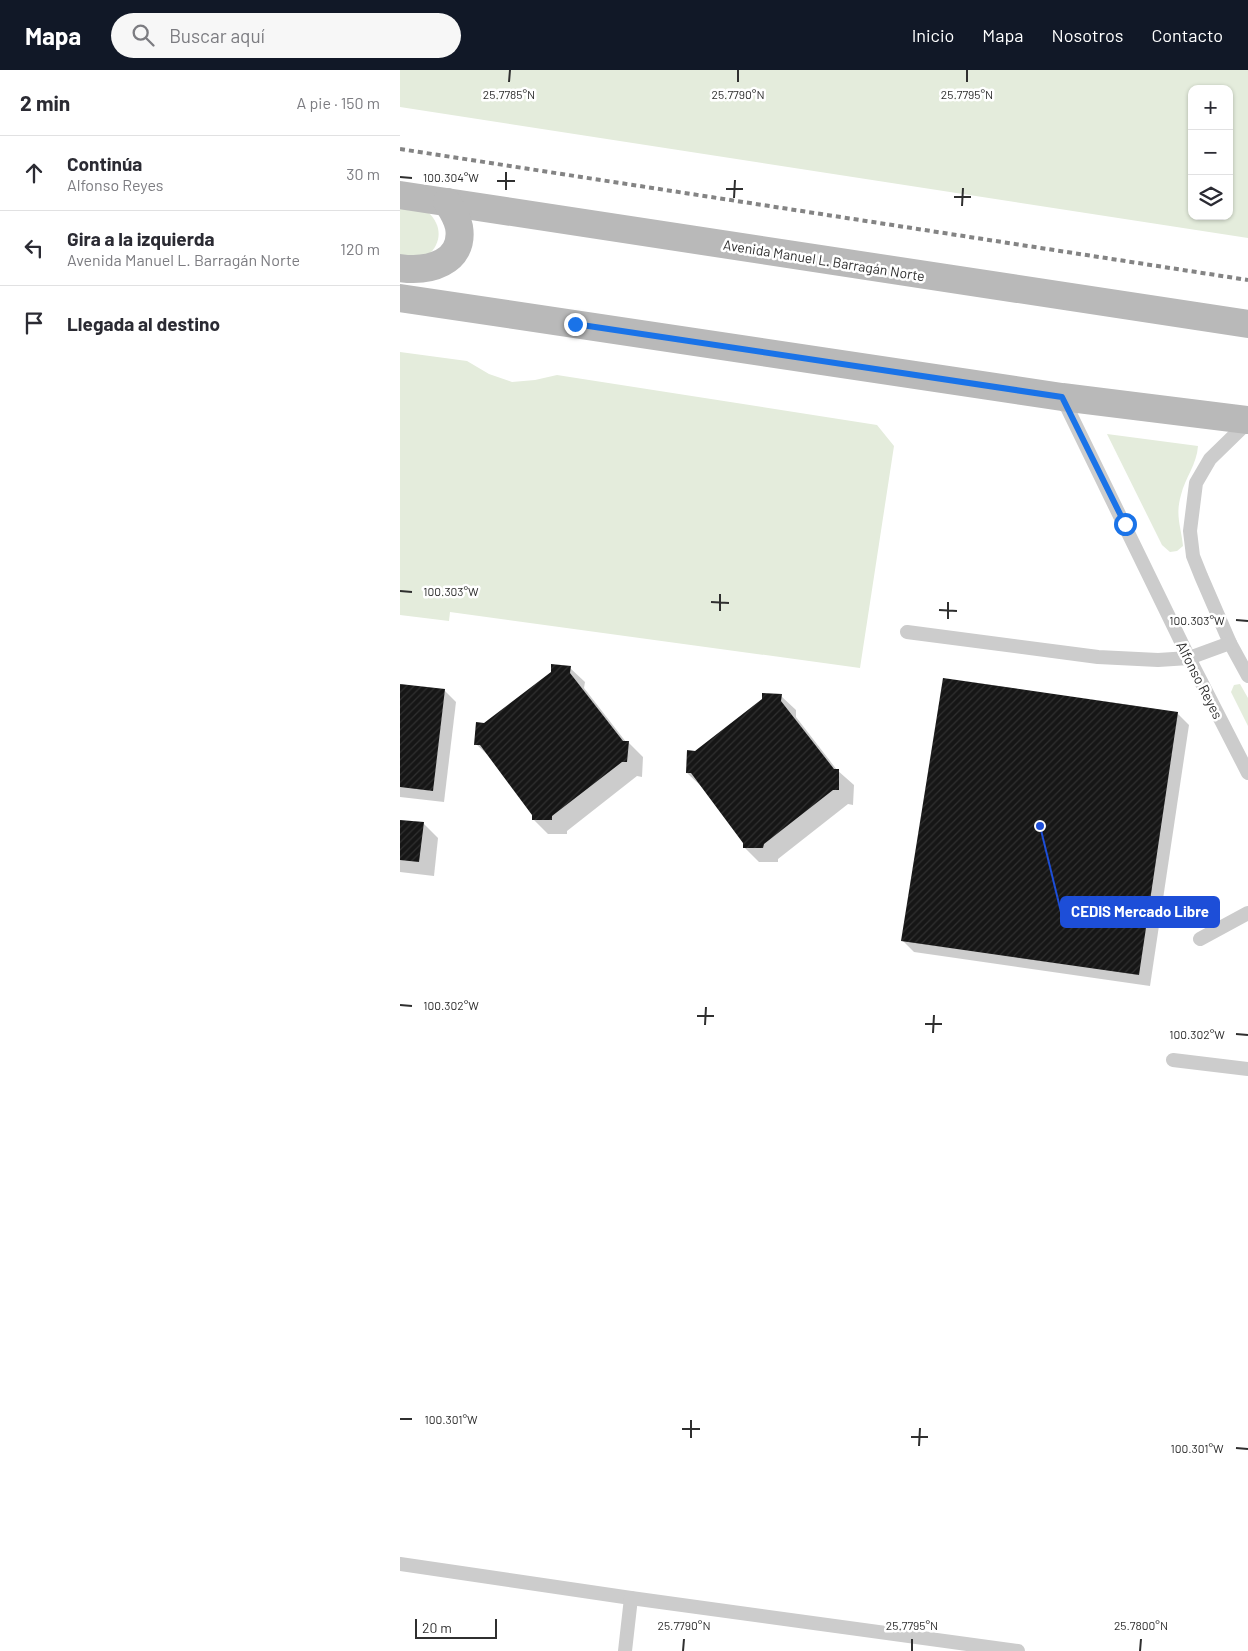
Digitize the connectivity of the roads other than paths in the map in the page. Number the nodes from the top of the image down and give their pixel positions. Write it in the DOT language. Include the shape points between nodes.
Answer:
graph roads {
  1 [pos="400,195"];
  2 [pos="447,202"];
  3 [pos="400,268"];
  4 [pos="400,298"];
  5 [pos="1248,324"];
  6 [pos="1062,397"];
  7 [pos="1248,421"];
  8 [pos="907,632"];
  9 [pos="1230,643"];
  10 [pos="1189,658"];
  11 [pos="1248,676"];
  12 [pos="1248,773"];
  13 [pos="1248,913"];
  14 [pos="1200,939"];
  15 [pos="1173,1060"];
  16 [pos="1248,1069"];
  17 [pos="400,1564"];
  18 [pos="631,1598"];
  19 [pos="625,1651"];
  20 [pos="1018,1651"];
  1 -- 2 [label="main road, Avenida Manuel L. Barragán Norte"];
  2 -- 3 [label="main road" via="459,228 454,252 444,262 429,269"];
  2 -- 5 [label="main road, Avenida Manuel L. Barragán Norte"];
  4 -- 6 [label="main road"];
  6 -- 7 [label="main road"];
  6 -- 10 [label="lane, Alfonso Reyes"];
  7 -- 9 [label="lane" via="1210,459 1196,483 1190,531 1193,556"];
  8 -- 10 [label="lane" via="1098,658"];
  9 -- 10 [label="lane"];
  9 -- 11 [label="lane"];
  10 -- 12 [label="lane, Alfonso Reyes"];
  13 -- 14 [label="lane"];
  15 -- 16 [label="lane"];
  17 -- 18 [label="lane"];
  18 -- 19 [label="lane"];
  18 -- 20 [label="lane"];
}
